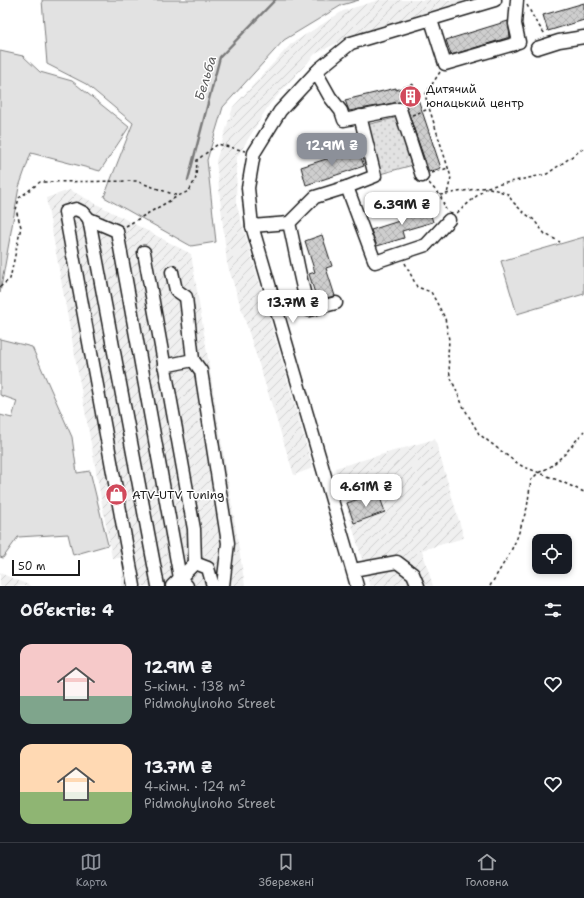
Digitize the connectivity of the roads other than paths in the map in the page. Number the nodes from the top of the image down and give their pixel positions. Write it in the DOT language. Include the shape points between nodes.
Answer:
graph roads {
  1 [pos="495,0"];
  2 [pos="516,0"];
  3 [pos="431,20"];
  4 [pos="584,37"];
  5 [pos="537,48"];
  6 [pos="316,72"];
  7 [pos="360,116"];
  8 [pos="422,176"];
  9 [pos="346,187"];
  10 [pos="89,220"];
  11 [pos="449,220"];
  12 [pos="289,223"];
  13 [pos="252,226"];
  14 [pos="144,252"];
  15 [pos="172,272"];
  16 [pos="336,303"];
  17 [pos="193,360"];
  18 [pos="164,366"];
  19 [pos="195,563"];
  20 [pos="352,570"];
  21 [pos="180,583"];
  22 [pos="134,586"];
  23 [pos="158,586"];
  24 [pos="213,586"];
  25 [pos="223,586"];
  26 [pos="357,586"];
  27 [pos="418,586"];
  1 -- 3 [label="street"];
  2 -- 3 [label="street" via="516,43 445,64"];
  3 -- 6 [label="street" via="351,43"];
  4 -- 5 [label="street"];
  6 -- 7 [label="street" via="344,120"];
  6 -- 13 [label="street" via="280,111 254,153 248,188"];
  7 -- 8 [label="street" via="400,108"];
  7 -- 9 [label="street" via="374,176"];
  9 -- 11 [label="street" via="375,262 426,245"];
  9 -- 12 [label="street" via="315,197"];
  10 -- 21 [label="street" via="117,231"];
  10 -- 22 [label="street" via="84,213 76,209 65,212"];
  10 -- 23 [label="street"];
  12 -- 13 [label="street"];
  12 -- 16 [label="street" via="309,310"];
  13 -- 20 [label="street"];
  14 -- 18 [label="street"];
  15 -- 17 [label="street" via="176,290 186,297"];
  17 -- 18 [label="street"];
  17 -- 25 [label="street" via="201,371 228,543"];
  18 -- 19 [label="street" via="194,529"];
  19 -- 21 [label="street"];
  19 -- 24 [label="street" via="208,568"];
  20 -- 26 [label="street"];
  20 -- 27 [label="street" via="397,562 413,574"];
}
